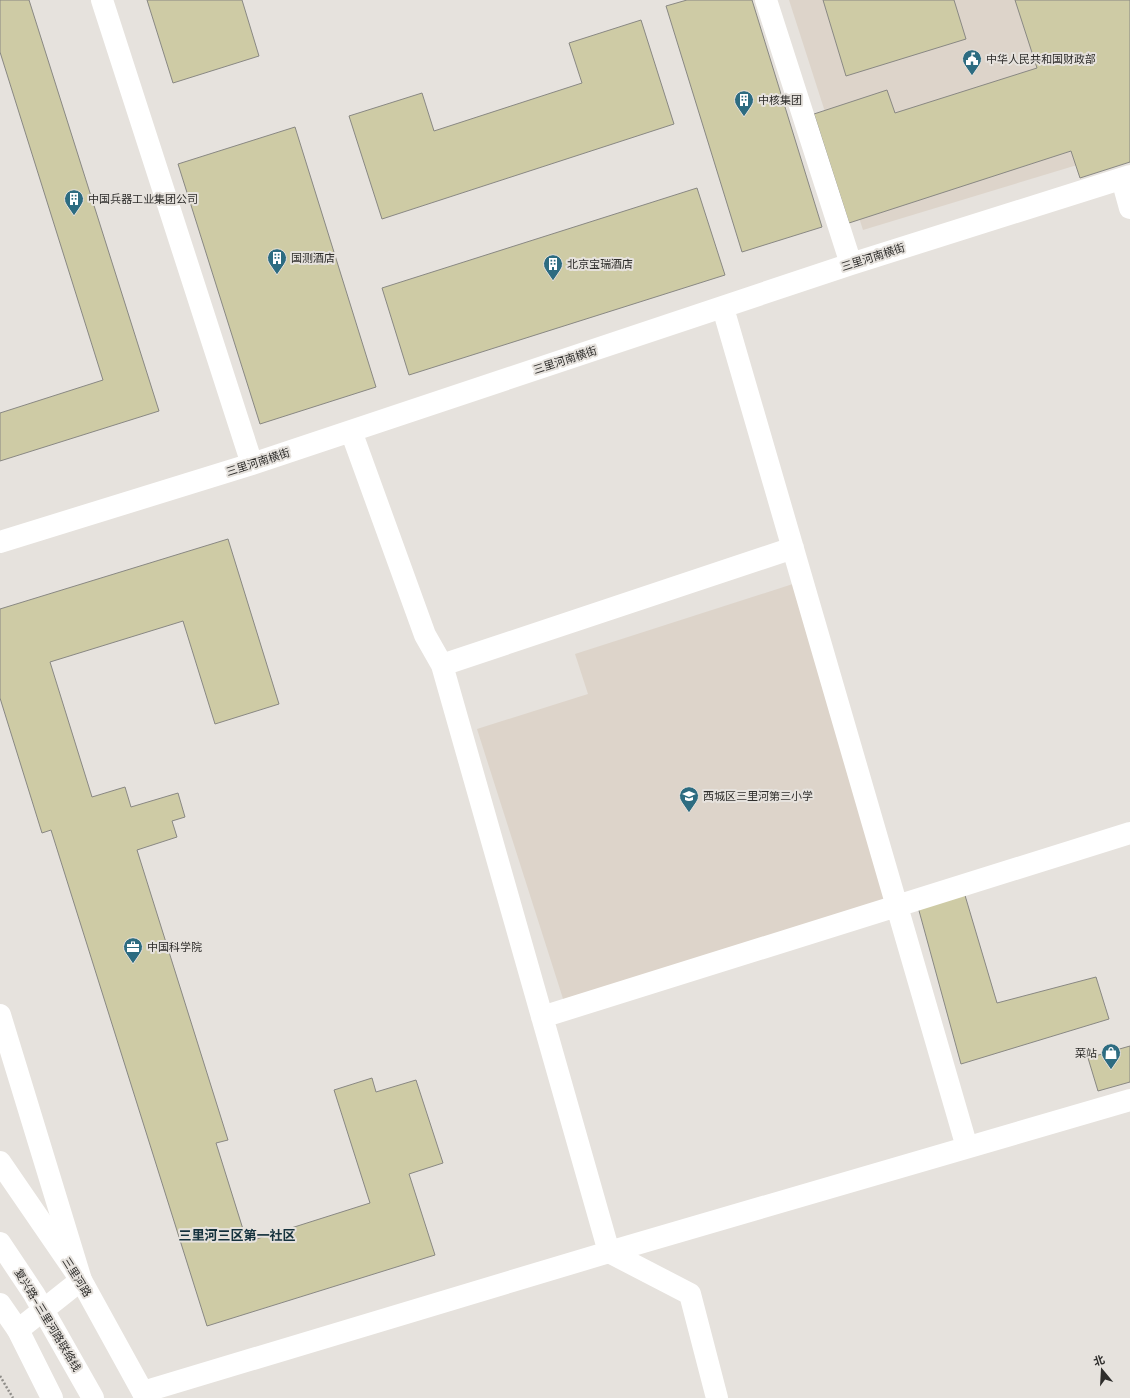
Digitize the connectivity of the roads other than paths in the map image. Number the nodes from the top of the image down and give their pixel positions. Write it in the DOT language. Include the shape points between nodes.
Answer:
graph roads {
  1 [pos="102,0"];
  2 [pos="766,0"];
  3 [pos="1126,177"];
  4 [pos="1130,208"];
  5 [pos="851,264"];
  6 [pos="723,308"];
  7 [pos="351,431"];
  8 [pos="252,464"];
  9 [pos="0,542"];
  10 [pos="793,548"];
  11 [pos="442,665"];
  12 [pos="1130,833"];
  13 [pos="0,1016"];
  14 [pos="542,1017"];
  15 [pos="1130,1100"];
  16 [pos="964,1137"];
  17 [pos="0,1162"];
  18 [pos="0,1243"];
  19 [pos="609,1252"];
  20 [pos="80,1280"];
  21 [pos="0,1304"];
  22 [pos="18,1330"];
  23 [pos="144,1395"];
  24 [pos="52,1398"];
  25 [pos="93,1398"];
  26 [pos="717,1398"];
  1 -- 8 [label="street"];
  2 -- 5 [label="street"];
  3 -- 4 [label="street"];
  3 -- 5 [label="street, 三里河南横街"];
  5 -- 6 [label="street, 三里河南横街"];
  6 -- 7 [label="street, 三里河南横街"];
  6 -- 10 [label="street"];
  7 -- 8 [label="street, 三里河南横街"];
  7 -- 11 [label="street" via="425,635"];
  8 -- 9 [label="street, 三里河南横街"];
  10 -- 11 [label="street"];
  10 -- 16 [label="street"];
  11 -- 14 [label="street"];
  12 -- 14 [label="street"];
  13 -- 20 [label="street"];
  14 -- 19 [label="street"];
  15 -- 19 [label="street"];
  17 -- 20 [label="street, 三里河路"];
  18 -- 25 [label="street, 复兴路—三里河路联络线" via="34,1294"];
  19 -- 23 [label="street"];
  19 -- 26 [label="street" via="690,1294"];
  20 -- 22 [label="street"];
  20 -- 23 [label="street, 三里河路"];
  21 -- 22 [label="street"];
  22 -- 24 [label="street"];
}
